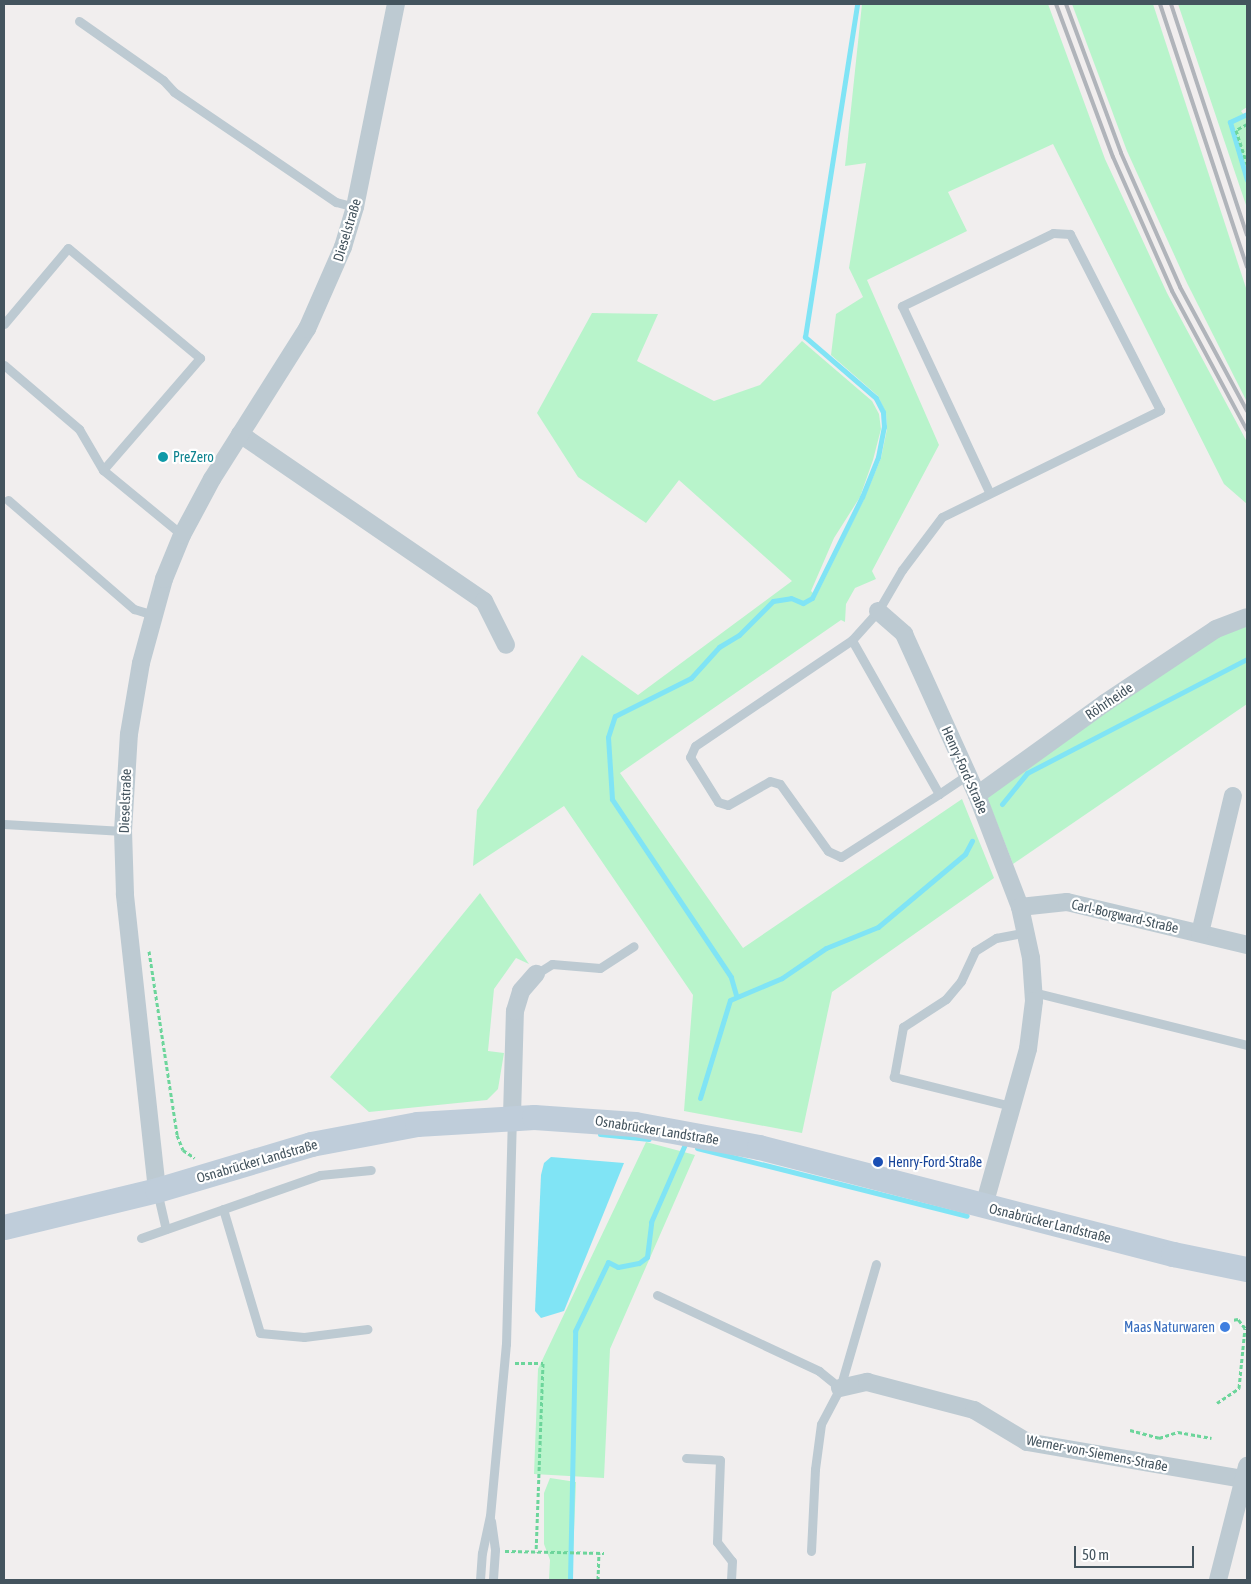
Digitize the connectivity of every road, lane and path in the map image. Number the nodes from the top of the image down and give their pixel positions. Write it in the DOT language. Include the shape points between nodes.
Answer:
graph roads {
  1 [pos="396,4"];
  2 [pos="79,21"];
  3 [pos="1247,124"];
  4 [pos="1247,164"];
  5 [pos="356,207"];
  6 [pos="4,324"];
  7 [pos="4,365"];
  8 [pos="240,434"];
  9 [pos="102,470"];
  10 [pos="990,492"];
  11 [pos="8,500"];
  12 [pos="182,535"];
  13 [pos="878,611"];
  14 [pos="154,615"];
  15 [pos="1247,617"];
  16 [pos="852,640"];
  17 [pos="506,645"];
  18 [pos="966,775"];
  19 [pos="939,794"];
  20 [pos="977,795"];
  21 [pos="1233,796"];
  22 [pos="4,824"];
  23 [pos="123,831"];
  24 [pos="1020,907"];
  25 [pos="1026,932"];
  26 [pos="1200,933"];
  27 [pos="148,941"];
  28 [pos="634,946"];
  29 [pos="1247,946"];
  30 [pos="536,974"];
  31 [pos="1033,992"];
  32 [pos="1247,1045"];
  33 [pos="1011,1106"];
  34 [pos="512,1116"];
  35 [pos="191,1164"];
  36 [pos="371,1170"];
  37 [pos="157,1190"];
  38 [pos="984,1206"];
  39 [pos="223,1210"];
  40 [pos="4,1228"];
  41 [pos="166,1229"];
  42 [pos="141,1238"];
  43 [pos="876,1264"];
  44 [pos="1247,1269"];
  45 [pos="657,1295"];
  46 [pos="1232,1320"];
  47 [pos="367,1329"];
  48 [pos="504,1362"];
  49 [pos="840,1388"];
  50 [pos="1217,1403"];
  51 [pos="1130,1430"];
  52 [pos="1211,1438"];
  53 [pos="686,1458"];
  54 [pos="1245,1479"];
  55 [pos="490,1516"];
  56 [pos="495,1550"];
  57 [pos="811,1551"];
  58 [pos="538,1552"];
  59 [pos="599,1553"];
  60 [pos="604,1553"];
  61 [pos="480,1580"];
  62 [pos="493,1580"];
  63 [pos="598,1580"];
  64 [pos="731,1580"];
  65 [pos="1218,1580"];
  1 -- 5 [label="street, Dieselstraße"];
  2 -- 5 [label="lane" via="163,80 174,92 336,202"];
  3 -- 4 [label="path" via="1236,130"];
  5 -- 8 [label="street, Dieselstraße" via="340,255 307,329"];
  6 -- 9 [label="lane" via="68,248 200,358"];
  7 -- 9 [label="lane" via="78,429"];
  8 -- 12 [label="street, Dieselstraße"];
  8 -- 17 [label="street" via="484,601"];
  9 -- 12 [label="lane"];
  10 -- 10 [label="lane" via="902,306 1053,233 1070,234 1160,410"];
  10 -- 13 [label="lane" via="942,517 902,570"];
  11 -- 14 [label="lane" via="134,609"];
  12 -- 14 [label="street, Dieselstraße"];
  13 -- 16 [label="lane"];
  13 -- 18 [label="street, Henry-Ford-Straße" via="904,634"];
  14 -- 23 [label="street, Dieselstraße" via="141,662 129,734"];
  15 -- 20 [label="street, Röhrheide" via="1216,630 1129,687"];
  16 -- 19 [label="lane"];
  16 -- 19 [label="lane" via="695,746 690,757 718,802 728,805 770,780 780,784 828,851 842,857"];
  18 -- 19 [label="lane"];
  18 -- 20 [label="street, Henry-Ford-Straße"];
  20 -- 24 [label="street, Henry-Ford-Straße"];
  21 -- 26 [label="street"];
  22 -- 23 [label="lane"];
  23 -- 37 [label="street, Dieselstraße" via="125,894"];
  24 -- 25 [label="street, Henry-Ford-Straße"];
  24 -- 26 [label="street, Carl-Borgward-Straße" via="1067,902"];
  25 -- 31 [label="street, Henry-Ford-Straße"];
  25 -- 33 [label="lane" via="996,938 975,951 961,981 946,999 903,1027 894,1077"];
  26 -- 29 [label="street, Carl-Borgward-Straße"];
  27 -- 35 [label="path" via="177,1135 183,1150 199,1161"];
  28 -- 30 [label="lane" via="600,968 552,964"];
  30 -- 34 [label="street" via="521,991 515,1010"];
  31 -- 32 [label="lane"];
  31 -- 33 [label="street, Henry-Ford-Straße" via="1028,1048"];
  33 -- 38 [label="street, Henry-Ford-Straße"];
  34 -- 37 [label="street, Osnabrücker Landstraße" via="417,1124 311,1144"];
  34 -- 38 [label="street, Osnabrücker Landstraße" via="636,1124 759,1147"];
  34 -- 48 [label="lane"];
  36 -- 39 [label="lane" via="320,1175"];
  37 -- 40 [label="street, Osnabrücker Landstraße"];
  37 -- 41 [label="lane"];
  38 -- 44 [label="street, Osnabrücker Landstraße" via="1173,1254"];
  39 -- 41 [label="lane"];
  39 -- 47 [label="lane" via="260,1333 304,1337"];
  41 -- 42 [label="lane"];
  43 -- 49 [label="lane"];
  45 -- 49 [label="lane" via="819,1371"];
  46 -- 50 [label="path" via="1238,1319 1245,1328 1239,1388"];
  48 -- 55 [label="lane"];
  48 -- 58 [label="path" via="543,1364"];
  49 -- 54 [label="street, Werner-von-Siemens-Straße" via="867,1382 974,1410 1028,1442"];
  49 -- 57 [label="lane" via="821,1424 814,1470"];
  51 -- 52 [label="path" via="1159,1438 1178,1432"];
  53 -- 64 [label="lane" via="720,1460 717,1542 732,1561"];
  54 -- 65 [label="street, Werner-von-Siemens-Straße"];
  55 -- 56 [label="lane"];
  55 -- 61 [label="lane"];
  56 -- 58 [label="path"];
  56 -- 62 [label="lane"];
  58 -- 59 [label="path"];
  59 -- 60 [label="path"];
  59 -- 63 [label="path"];
}
